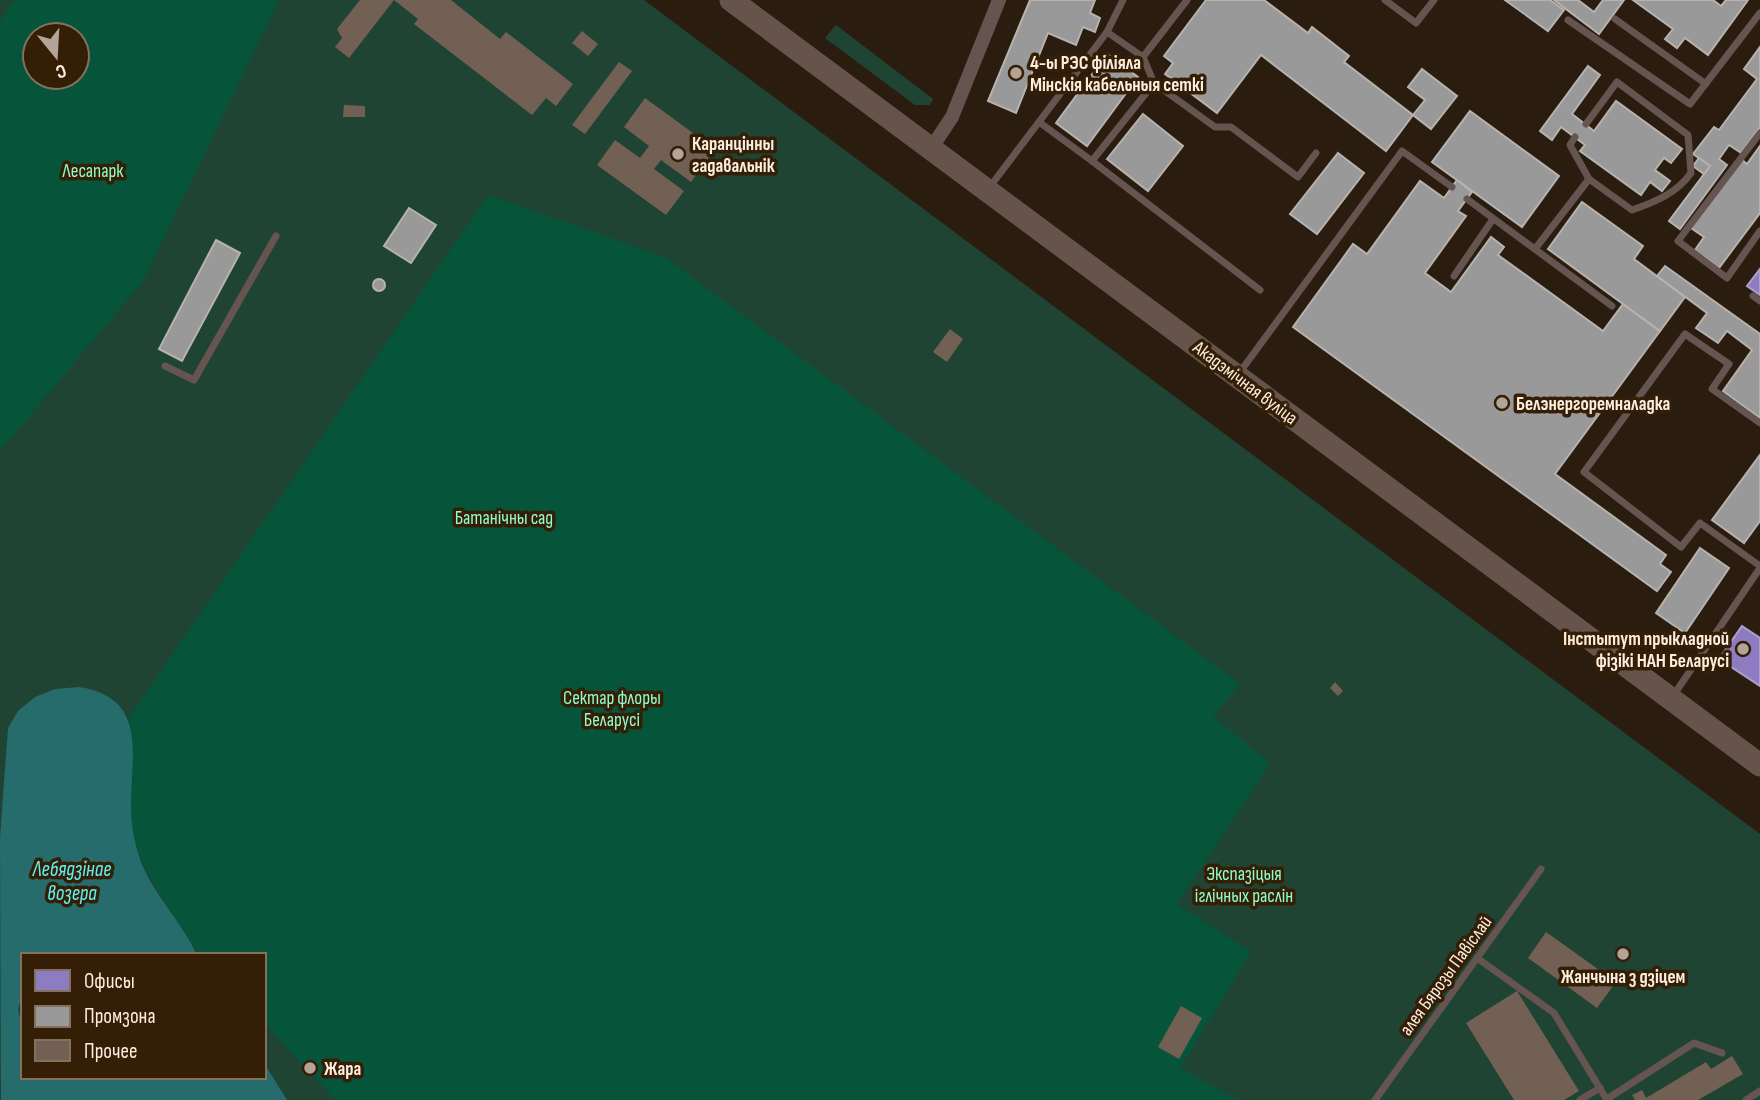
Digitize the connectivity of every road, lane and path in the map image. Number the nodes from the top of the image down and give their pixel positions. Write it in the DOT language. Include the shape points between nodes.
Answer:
graph roads {
  1 [pos="731,0"];
  2 [pos="999,0"];
  3 [pos="1123,0"];
  4 [pos="1186,0"];
  5 [pos="1385,0"];
  6 [pos="1434,0"];
  7 [pos="1760,13"];
  8 [pos="1567,19"];
  9 [pos="1615,19"];
  10 [pos="1107,32"];
  11 [pos="1143,57"];
  12 [pos="1154,83"];
  13 [pos="1706,84"];
  14 [pos="1039,122"];
  15 [pos="1586,124"];
  16 [pos="1760,133"];
  17 [pos="1575,137"];
  18 [pos="932,147"];
  19 [pos="1316,153"];
  20 [pos="1092,161"];
  21 [pos="1588,179"];
  22 [pos="1451,187"];
  23 [pos="988,189"];
  24 [pos="1467,199"];
  25 [pos="1493,219"];
  26 [pos="1760,231"];
  27 [pos="276,236"];
  28 [pos="1535,249"];
  29 [pos="1454,275"];
  30 [pos="1260,290"];
  31 [pos="1612,306"];
  32 [pos="165,366"];
  33 [pos="1237,376"];
  34 [pos="1760,423"];
  35 [pos="1760,567"];
  36 [pos="1671,699"];
  37 [pos="1760,765"];
  38 [pos="1541,869"];
  39 [pos="1477,958"];
  40 [pos="1722,1053"];
  41 [pos="1600,1088"];
  42 [pos="1760,1091"];
  43 [pos="1375,1100"];
  44 [pos="1580,1100"];
  45 [pos="1607,1100"];
  46 [pos="1746,1100"];
  1 -- 18 [label="main road, Акадэмічная вуліца"];
  2 -- 18 [label="street" via="952,117"];
  3 -- 10 [label="lane"];
  4 -- 11 [label="lane"];
  5 -- 6 [label="lane" via="1416,23"];
  7 -- 13 [label="lane"];
  8 -- 13 [label="lane" via="1690,104"];
  9 -- 13 [label="lane"];
  10 -- 11 [label="lane"];
  10 -- 14 [label="lane"];
  11 -- 12 [label="lane"];
  12 -- 19 [label="lane" via="1215,127 1231,127 1298,177"];
  12 -- 20 [label="lane"];
  14 -- 20 [label="lane"];
  14 -- 23 [label="lane"];
  15 -- 21 [label="lane" via="1617,82 1688,135 1691,173 1656,202 1632,210"];
  16 -- 26 [label="lane" via="1678,241 1727,278"];
  17 -- 21 [label="lane" via="1570,145"];
  18 -- 23 [label="main road, Акадэмічная вуліца"];
  20 -- 30 [label="lane"];
  21 -- 28 [label="lane"];
  22 -- 33 [label="lane" via="1402,151"];
  23 -- 33 [label="main road, Акадэмічная вуліца"];
  24 -- 25 [label="lane"];
  25 -- 28 [label="lane"];
  25 -- 29 [label="lane"];
  27 -- 32 [label="lane" via="194,380"];
  28 -- 31 [label="lane"];
  33 -- 36 [label="main road, Акадэмічная вуліца"];
  34 -- 35 [label="lane" via="1712,389 1729,365 1685,334 1584,472 1681,547 1700,523"];
  35 -- 36 [label="lane"];
  36 -- 37 [label="main road, Акадэмічная вуліца"];
  38 -- 39 [label="lane, алея Бярозы Павіслай"];
  39 -- 41 [label="lane" via="1554,1013"];
  39 -- 43 [label="lane, алея Бярозы Павіслай"];
  40 -- 45 [label="lane" via="1694,1043"];
  41 -- 44 [label="lane"];
  41 -- 45 [label="lane"];
  42 -- 46 [label="lane"];
}
